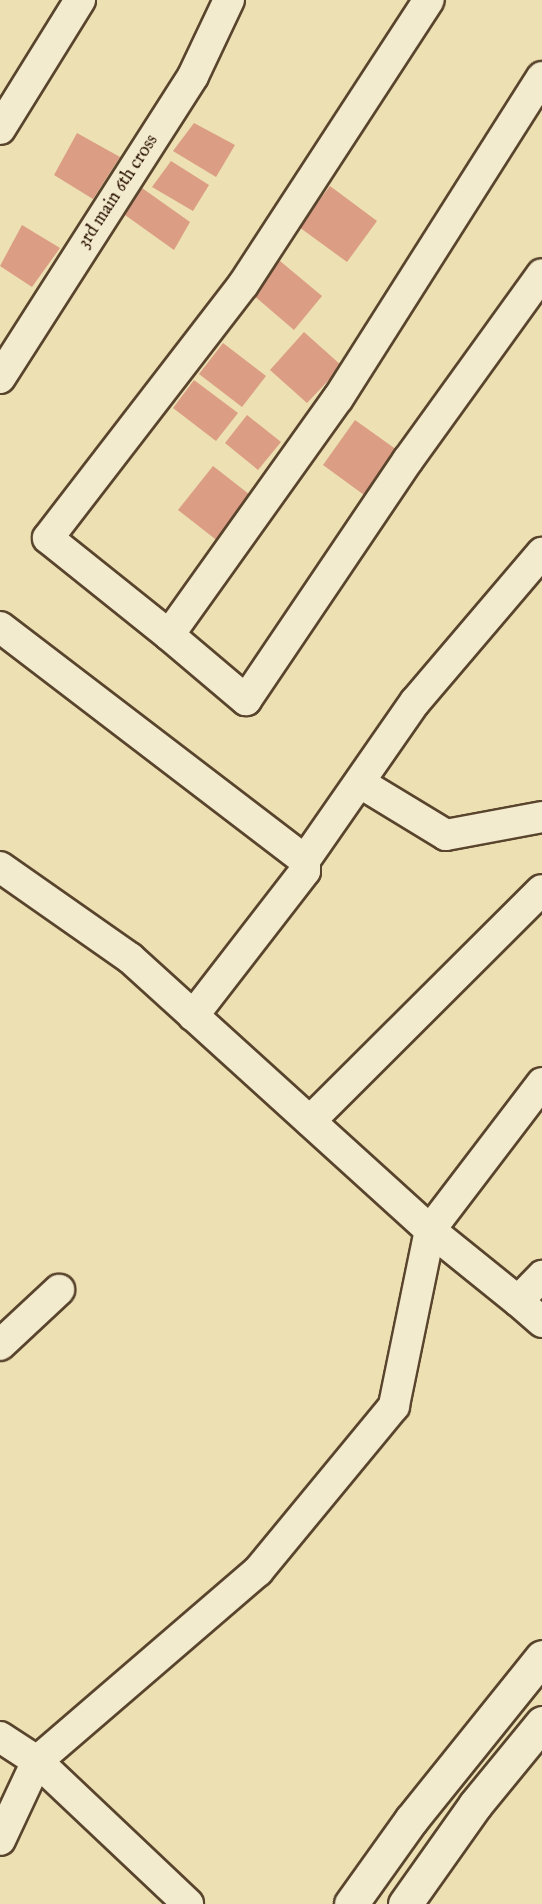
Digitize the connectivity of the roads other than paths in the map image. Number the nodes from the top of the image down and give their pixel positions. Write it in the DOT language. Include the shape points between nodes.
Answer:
graph roads {
  1 [pos="80,0"];
  2 [pos="229,0"];
  3 [pos="429,0"];
  4 [pos="542,77"];
  5 [pos="0,129"];
  6 [pos="542,274"];
  7 [pos="0,378"];
  8 [pos="542,553"];
  9 [pos="0,627"];
  10 [pos="170,635"];
  11 [pos="362,784"];
  12 [pos="542,817"];
  13 [pos="305,860"];
  14 [pos="0,867"];
  15 [pos="542,890"];
  16 [pos="193,1016"];
  17 [pos="542,1083"];
  18 [pos="310,1121"];
  19 [pos="430,1230"];
  20 [pos="542,1276"];
  21 [pos="59,1290"];
  22 [pos="518,1301"];
  23 [pos="542,1322"];
  24 [pos="0,1345"];
  25 [pos="542,1657"];
  26 [pos="542,1723"];
  27 [pos="0,1737"];
  28 [pos="37,1761"];
  29 [pos="0,1840"];
  30 [pos="188,1904"];
  31 [pos="351,1904"];
  32 [pos="405,1904"];
  1 -- 5 [label="street"];
  2 -- 7 [label="street, 3rd main 6th cross" via="193,76"];
  3 -- 10 [label="street" via="243,285 48,538"];
  4 -- 10 [label="street" via="338,398"];
  6 -- 10 [label="street" via="408,460 246,700"];
  8 -- 11 [label="street" via="415,702"];
  9 -- 13 [label="street"];
  11 -- 12 [label="street" via="446,835"];
  11 -- 13 [label="street"];
  13 -- 16 [label="street" via="305,871"];
  14 -- 16 [label="street" via="130,958"];
  15 -- 18 [label="street"];
  16 -- 18 [label="street"];
  17 -- 19 [label="street"];
  18 -- 19 [label="street"];
  19 -- 22 [label="street"];
  19 -- 28 [label="street" via="394,1406 258,1571"];
  20 -- 22 [label="street"];
  21 -- 24 [label="street"];
  22 -- 23 [label="street"];
  25 -- 31 [label="main road" via="411,1820"];
  26 -- 32 [label="main road" via="476,1805"];
  27 -- 28 [label="street"];
  28 -- 29 [label="street"];
  28 -- 30 [label="street"];
}
